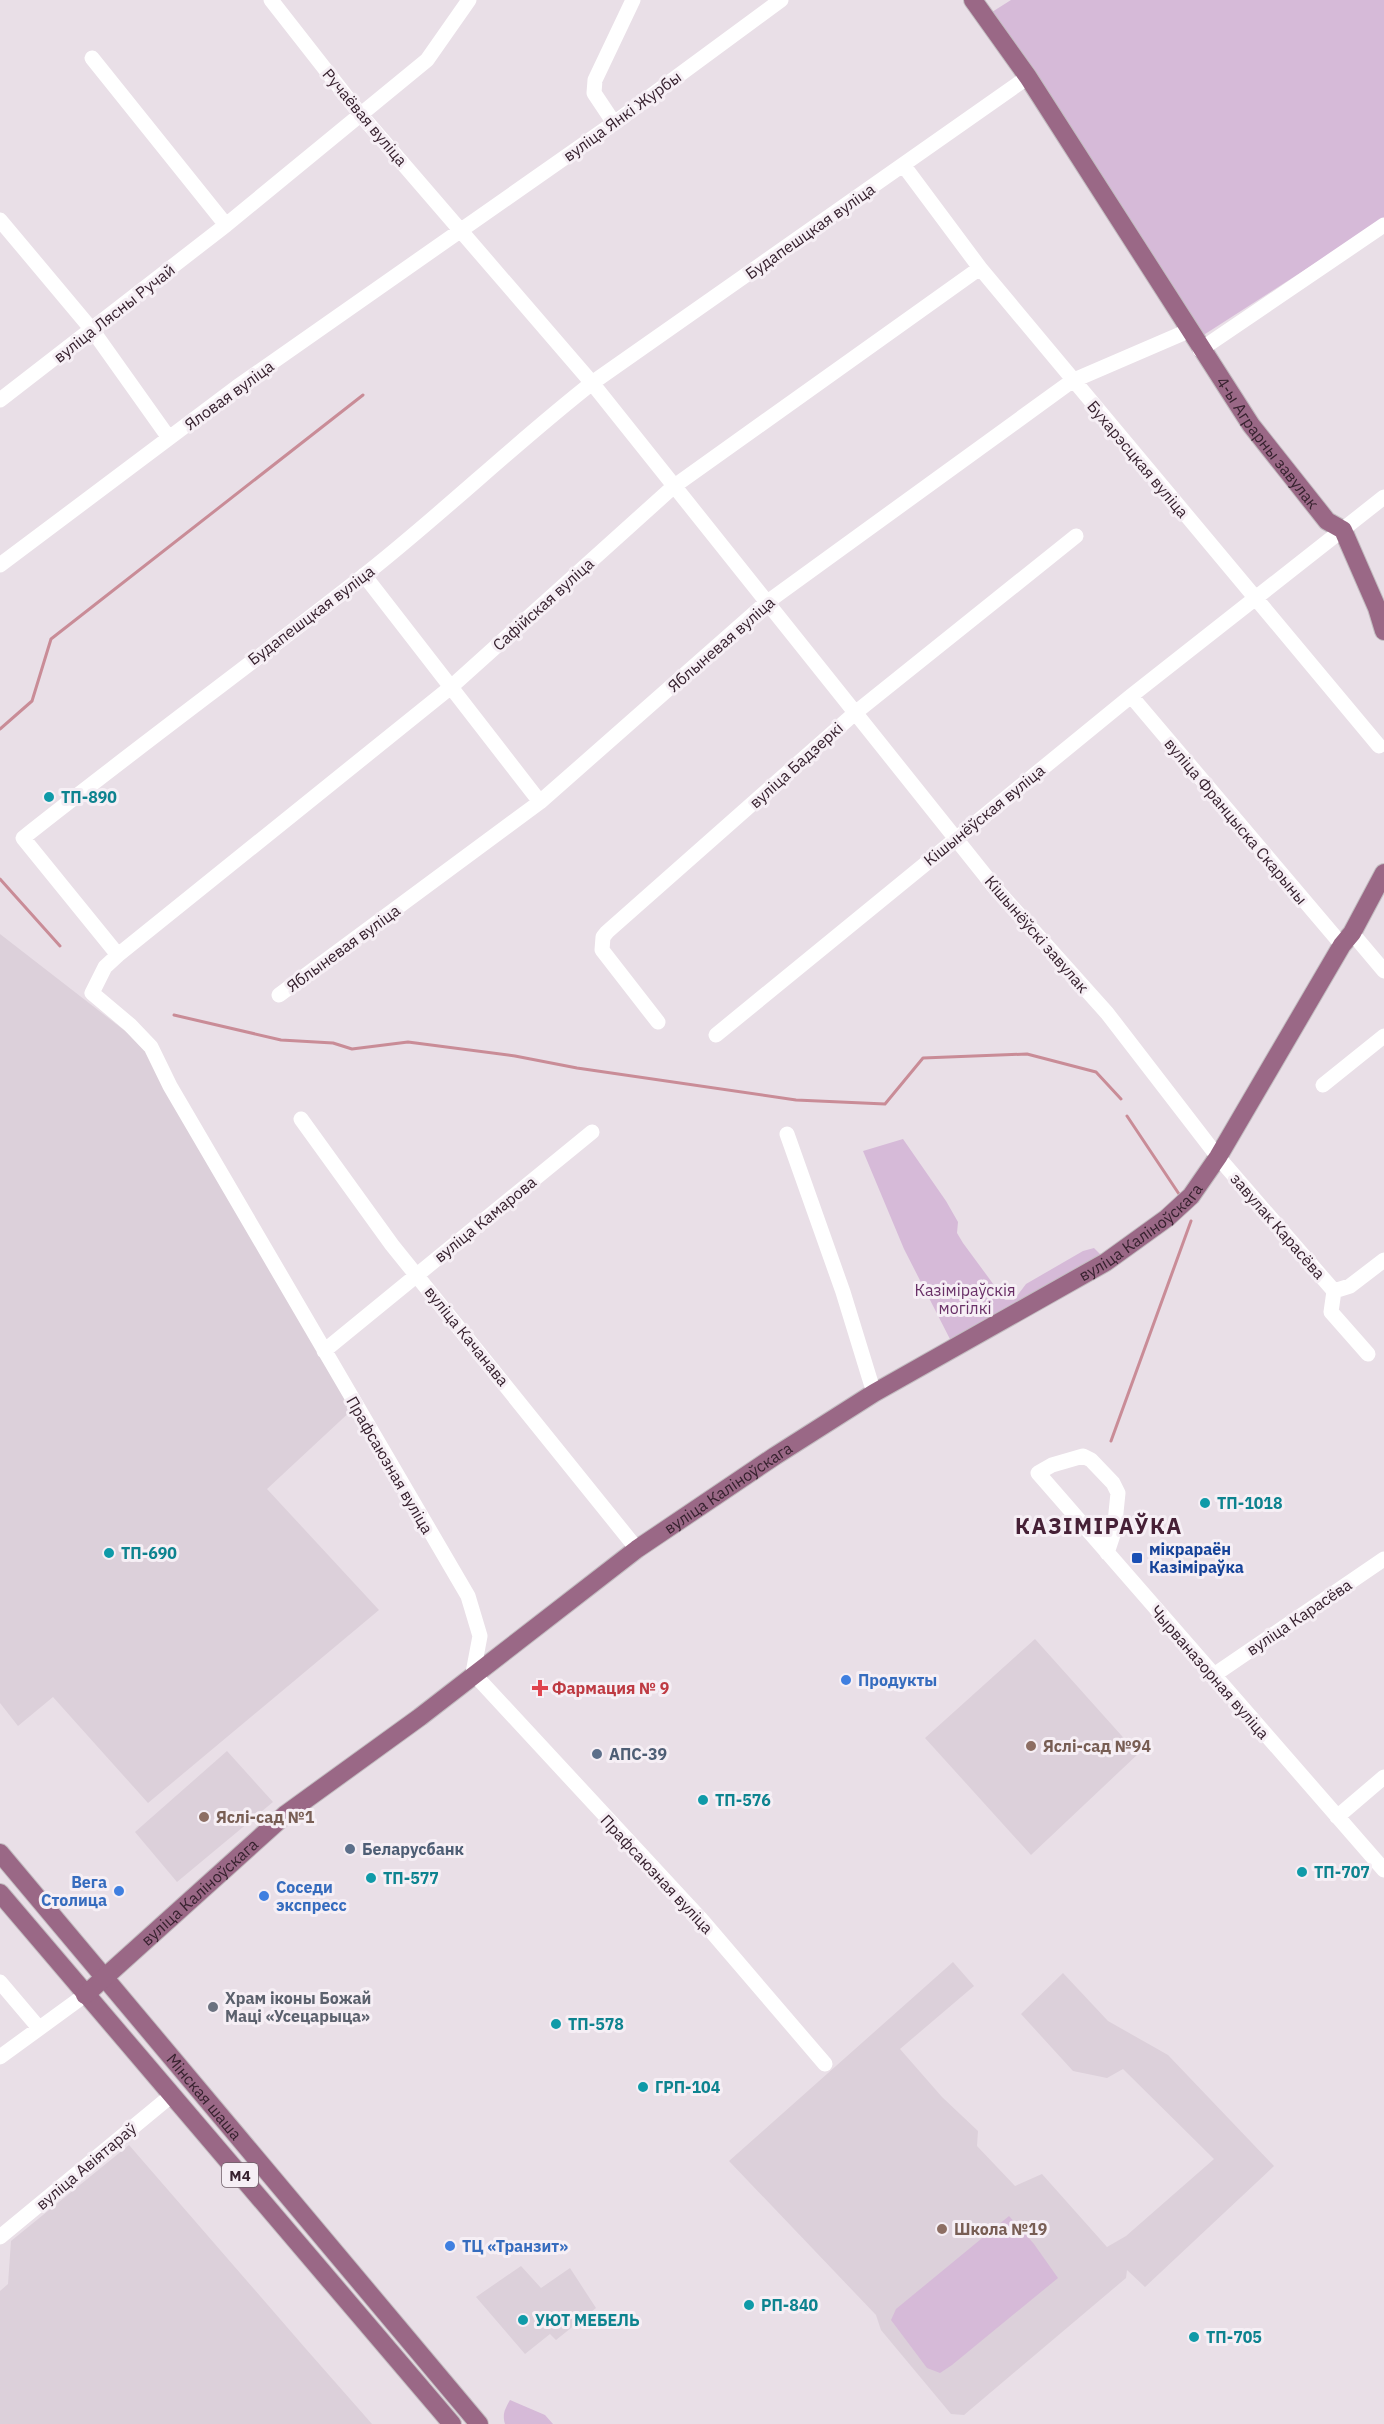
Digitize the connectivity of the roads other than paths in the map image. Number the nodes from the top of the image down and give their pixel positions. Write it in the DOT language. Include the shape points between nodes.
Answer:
graph roads {
  1 [pos="271,0"];
  2 [pos="469,0"];
  3 [pos="633,0"];
  4 [pos="781,0"];
  5 [pos="974,0"];
  6 [pos="92,58"];
  7 [pos="1028,77"];
  8 [pos="361,115"];
  9 [pos="614,123"];
  10 [pos="904,166"];
  11 [pos="0,220"];
  12 [pos="226,225"];
  13 [pos="1384,225"];
  14 [pos="462,231"];
  15 [pos="980,268"];
  16 [pos="93,331"];
  17 [pos="1188,331"];
  18 [pos="1200,350"];
  19 [pos="1072,381"];
  20 [pos="592,383"];
  21 [pos="0,400"];
  22 [pos="169,438"];
  23 [pos="673,487"];
  24 [pos="1384,497"];
  25 [pos="1342,530"];
  26 [pos="1076,536"];
  27 [pos="0,565"];
  28 [pos="364,575"];
  29 [pos="1254,599"];
  30 [pos="766,603"];
  31 [pos="1384,631"];
  32 [pos="451,687"];
  33 [pos="1131,696"];
  34 [pos="855,713"];
  35 [pos="1379,746"];
  36 [pos="540,802"];
  37 [pos="955,838"];
  38 [pos="1384,873"];
  39 [pos="1347,939"];
  40 [pos="118,955"];
  41 [pos="1384,970"];
  42 [pos="279,995"];
  43 [pos="658,1022"];
  44 [pos="716,1035"];
  45 [pos="1384,1036"];
  46 [pos="1323,1084"];
  47 [pos="301,1119"];
  48 [pos="592,1132"];
  49 [pos="787,1134"];
  50 [pos="1218,1157"];
  51 [pos="1384,1260"];
  52 [pos="417,1274"];
  53 [pos="1334,1291"];
  54 [pos="324,1352"];
  55 [pos="1368,1354"];
  56 [pos="874,1393"];
  57 [pos="638,1550"];
  58 [pos="1107,1553"];
  59 [pos="1384,1559"];
  60 [pos="473,1673"];
  61 [pos="1214,1675"];
  62 [pos="1384,1777"];
  63 [pos="1337,1816"];
  64 [pos="0,1853"];
  65 [pos="1384,1870"];
  66 [pos="0,1893"];
  67 [pos="106,1977"];
  68 [pos="0,1982"];
  69 [pos="85,1995"];
  70 [pos="39,2028"];
  71 [pos="0,2057"];
  72 [pos="825,2064"];
  73 [pos="172,2095"];
  74 [pos="0,2237"];
  75 [pos="452,2424"];
  76 [pos="479,2424"];
  1 -- 8 [label="street, Ручаёвая вуліца"];
  2 -- 8 [label="street, вуліца Лясны Ручай" via="427,60"];
  3 -- 9 [label="street" via="595,80 594,93"];
  4 -- 9 [label="street, вуліца Янкі Журбы"];
  5 -- 7 [label="main road, 4-ы Аграрны завулак"];
  6 -- 12 [label="street"];
  7 -- 10 [label="street, Будапешцкая вуліца"];
  7 -- 17 [label="main road, 4-ы Аграрны завулак"];
  8 -- 12 [label="street, вуліца Лясны Ручай"];
  8 -- 14 [label="street, Ручаёвая вуліца"];
  9 -- 14 [label="street, вуліца Янкі Журбы"];
  10 -- 15 [label="street, Бухарэсцкая вуліца"];
  10 -- 20 [label="street, Будапешцкая вуліца"];
  11 -- 16 [label="street"];
  12 -- 16 [label="street, вуліца Лясны Ручай"];
  13 -- 18 [label="street"];
  14 -- 20 [label="street, Ручаёвая вуліца"];
  14 -- 22 [label="street, Яловая вуліца"];
  15 -- 19 [label="street, Бухарэсцкая вуліца"];
  15 -- 23 [label="street, Сафійская вуліца"];
  16 -- 21 [label="street, вуліца Лясны Ручай"];
  16 -- 22 [label="street"];
  17 -- 18 [label="main road, 4-ы Аграрны завулак"];
  17 -- 19 [label="street, Яблыневая вуліца"];
  18 -- 25 [label="main road, 4-ы Аграрны завулак" via="1251,425 1327,521"];
  19 -- 29 [label="street, Бухарэсцкая вуліца"];
  19 -- 30 [label="street, Яблыневая вуліца"];
  20 -- 23 [label="street"];
  20 -- 28 [label="street, Будапешцкая вуліца"];
  22 -- 27 [label="street, Яловая вуліца"];
  23 -- 30 [label="street"];
  23 -- 32 [label="street, Сафійская вуліца"];
  24 -- 25 [label="street, Кішынёўская вуліца"];
  25 -- 29 [label="street, Кішынёўская вуліца"];
  25 -- 31 [label="main road"];
  26 -- 34 [label="street, вуліца Бадзеркі"];
  28 -- 32 [label="street"];
  28 -- 40 [label="street, Будапешцкая вуліца" via="23,838"];
  29 -- 33 [label="street, Кішынёўская вуліца"];
  29 -- 35 [label="street, Бухарэсцкая вуліца"];
  30 -- 34 [label="street"];
  30 -- 36 [label="street, Яблыневая вуліца"];
  32 -- 36 [label="street"];
  32 -- 40 [label="street, Сафійская вуліца"];
  33 -- 37 [label="street, Кішынёўская вуліца"];
  33 -- 39 [label="street, вуліца Францыска Скарыны"];
  34 -- 37 [label="street, Кішынёўскі завулак"];
  34 -- 43 [label="street, вуліца Бадзеркі" via="603,937 602,950"];
  36 -- 42 [label="street, Яблыневая вуліца"];
  37 -- 44 [label="street, Кішынёўская вуліца"];
  37 -- 50 [label="street, Кішынёўскі завулак" via="1038,939 1107,1013"];
  38 -- 39 [label="main road, вуліца Каліноўскага"];
  39 -- 41 [label="street, вуліца Францыска Скарыны"];
  39 -- 50 [label="main road, вуліца Каліноўскага"];
  40 -- 54 [label="street, Прафсаюзная вуліца" via="105,967 92,993 151,1047"];
  45 -- 46 [label="street"];
  47 -- 52 [label="street, вуліца Качанава"];
  48 -- 52 [label="street, вуліца Камарова"];
  49 -- 56 [label="street"];
  50 -- 53 [label="street, завулак Карасёва"];
  50 -- 56 [label="main road, вуліца Каліноўскага" via="1191,1196 1106,1262"];
  51 -- 53 [label="street" via="1350,1286"];
  52 -- 54 [label="street, вуліца Камарова"];
  52 -- 57 [label="street, вуліца Качанава"];
  53 -- 55 [label="street, завулак Карасёва" via="1331,1312"];
  54 -- 60 [label="street, Прафсаюзная вуліца" via="468,1596 480,1636"];
  56 -- 57 [label="main road, вуліца Каліноўскага"];
  57 -- 60 [label="main road, вуліца Каліноўскага"];
  58 -- 58 [label="street, Чырваназорная вуліца" via="1038,1473 1083,1456 1113,1483 1118,1493 1114,1532"];
  58 -- 61 [label="street, Чырваназорная вуліца"];
  59 -- 61 [label="street, вуліца Карасёва"];
  60 -- 67 [label="main road, вуліца Каліноўскага" via="420,1717 286,1814"];
  60 -- 72 [label="street, Прафсаюзная вуліца" via="700,1918"];
  61 -- 63 [label="street, Чырваназорная вуліца"];
  62 -- 63 [label="street"];
  63 -- 65 [label="street, Чырваназорная вуліца"];
  64 -- 67 [label="main road, Мінская шаша / М4"];
  66 -- 69 [label="main road, Мінская шаша / М4"];
  67 -- 69 [label="main road, вуліца Каліноўскага"];
  67 -- 76 [label="main road, Мінская шаша / М4"];
  68 -- 70 [label="street"];
  69 -- 70 [label="street, вуліца Каліноўскага"];
  69 -- 73 [label="main road, Мінская шаша / М4"];
  70 -- 71 [label="street, вуліца Каліноўскага"];
  73 -- 74 [label="street, вуліца Авіятараў"];
  73 -- 75 [label="main road, Мінская шаша / М4"];
}
